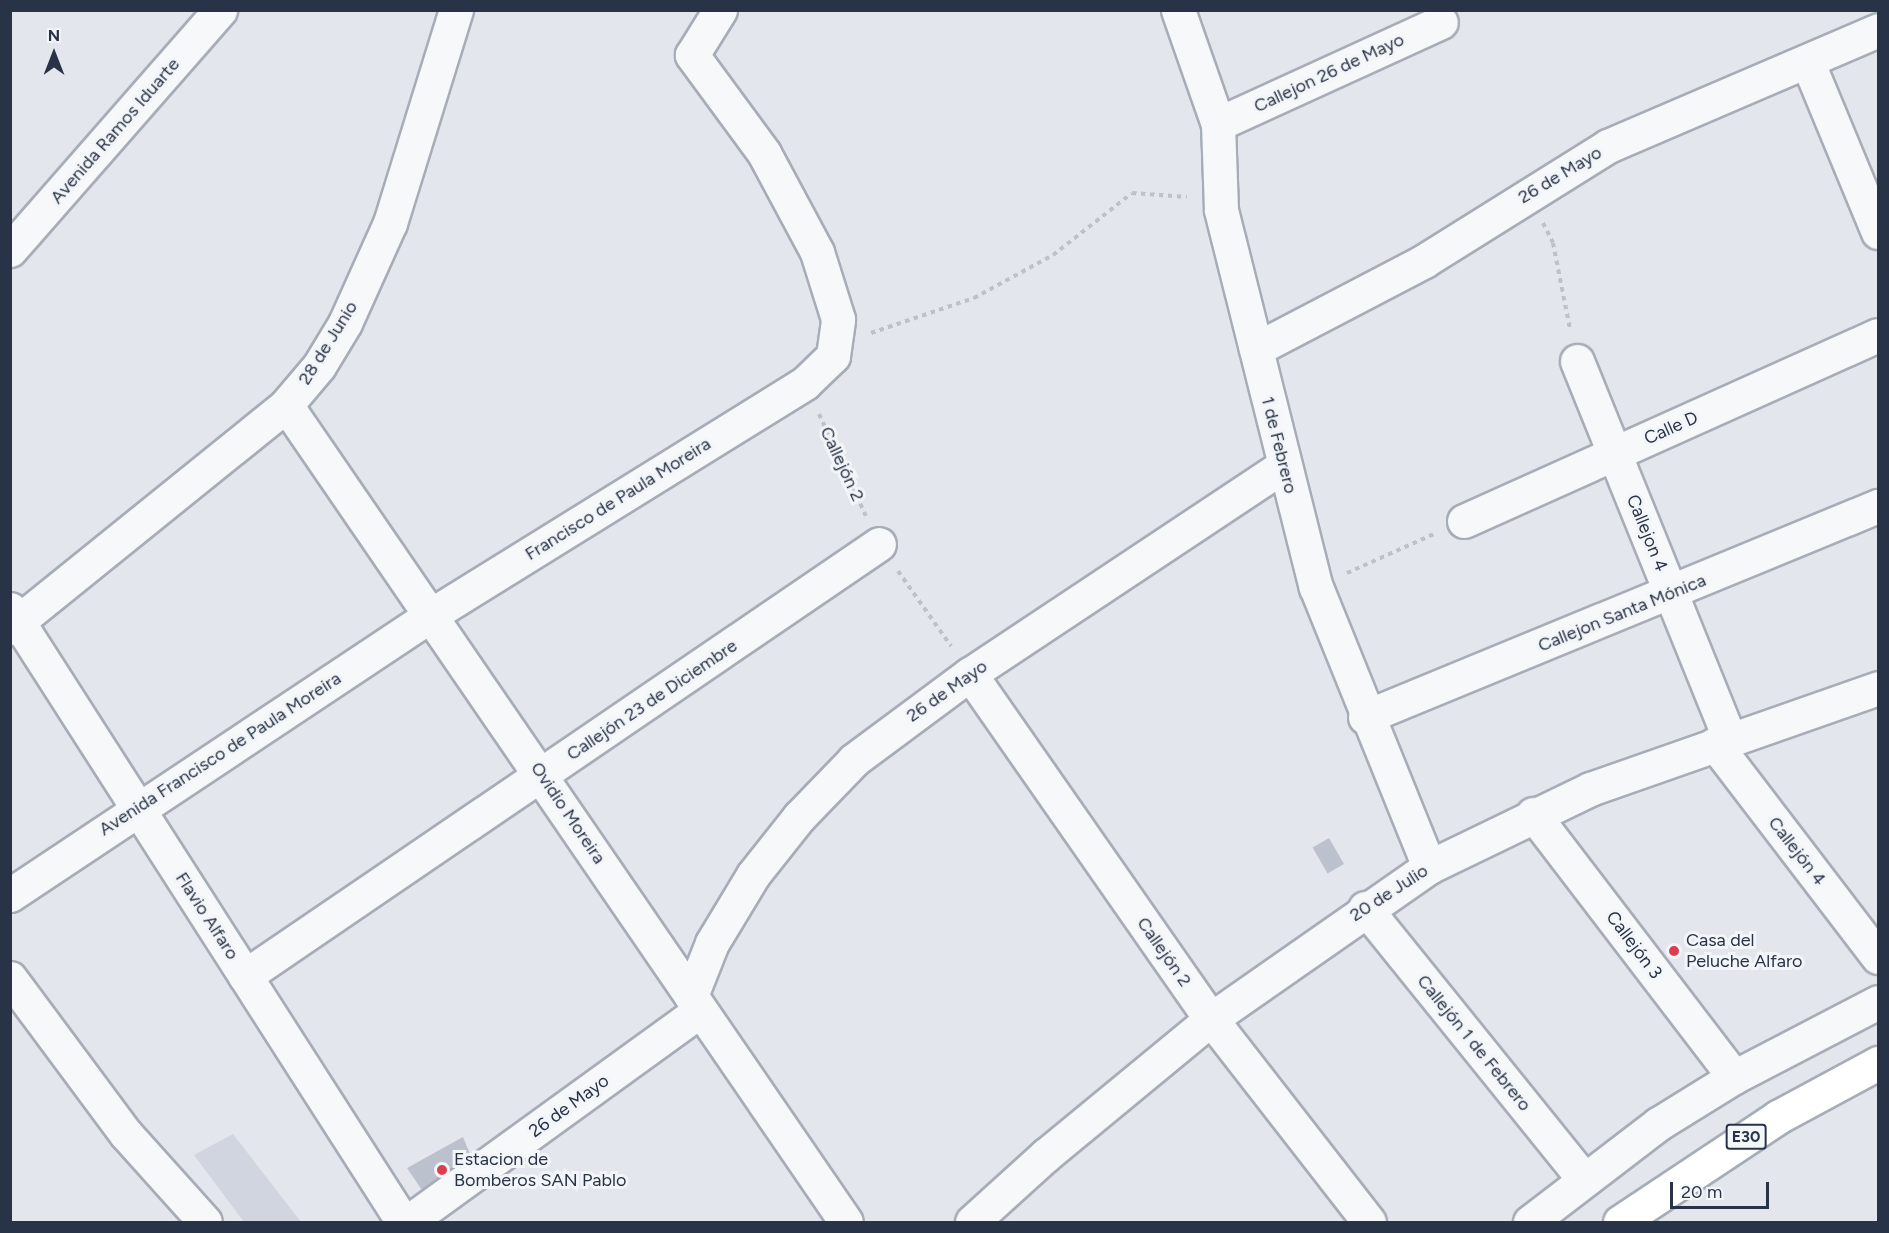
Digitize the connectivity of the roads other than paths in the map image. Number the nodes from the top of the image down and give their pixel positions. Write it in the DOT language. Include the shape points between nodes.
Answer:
graph roads {
  1 [pos="220,10"];
  2 [pos="456,10"];
  3 [pos="720,10"];
  4 [pos="1178,10"];
  5 [pos="1441,22"];
  6 [pos="1878,30"];
  7 [pos="1808,63"];
  8 [pos="1218,124"];
  9 [pos="1878,232"];
  10 [pos="10,250"];
  11 [pos="1878,335"];
  12 [pos="1256,349"];
  13 [pos="1577,361"];
  14 [pos="286,405"];
  15 [pos="1614,454"];
  16 [pos="1283,465"];
  17 [pos="1878,506"];
  18 [pos="1464,521"];
  19 [pos="879,544"];
  20 [pos="1671,593"];
  21 [pos="431,615"];
  22 [pos="13,620"];
  23 [pos="970,674"];
  24 [pos="1878,688"];
  25 [pos="1365,717"];
  26 [pos="1722,741"];
  27 [pos="542,775"];
  28 [pos="137,807"];
  29 [pos="1533,814"];
  30 [pos="1429,867"];
  31 [pos="10,895"];
  32 [pos="1365,908"];
  33 [pos="1878,957"];
  34 [pos="245,976"];
  35 [pos="10,978"];
  36 [pos="1878,1002"];
  37 [pos="695,1003"];
  38 [pos="1211,1018"];
  39 [pos="1878,1063"];
  40 [pos="1734,1077"];
  41 [pos="126,1134"];
  42 [pos="1583,1178"];
  43 [pos="186,1222"];
  44 [pos="205,1222"];
  45 [pos="404,1222"];
  46 [pos="408,1222"];
  47 [pos="846,1222"];
  48 [pos="972,1222"];
  49 [pos="1369,1222"];
  50 [pos="1530,1222"];
  51 [pos="1620,1222"];
  1 -- 10 [label="street, Avenida Ramos Iduarte"];
  2 -- 14 [label="street, 28 de Junio" via="371,270 319,366"];
  3 -- 21 [label="street, Francisco de Paula Moreira" via="692,55 759,146 817,252 837,319 833,356 805,383"];
  4 -- 8 [label="street, 1 de Febrero"];
  5 -- 8 [label="street, Callejon 26 de Mayo"];
  6 -- 7 [label="street, 26 de Mayo"];
  7 -- 9 [label="street"];
  7 -- 12 [label="street, 26 de Mayo" via="1657,122 1529,192 1424,261"];
  8 -- 12 [label="street, 1 de Febrero" via="1221,210"];
  11 -- 15 [label="street, Calle D"];
  12 -- 16 [label="street, 1 de Febrero"];
  13 -- 15 [label="street, Callejon 4"];
  14 -- 21 [label="street, Ovidio Moreira"];
  14 -- 22 [label="street, 28 de Junio"];
  15 -- 18 [label="street, Calle D"];
  15 -- 20 [label="street, Callejon 4"];
  16 -- 23 [label="street, 26 de Mayo"];
  16 -- 25 [label="street, 1 de Febrero" via="1316,587"];
  17 -- 20 [label="street, Callejon Santa Mónica"];
  19 -- 27 [label="street, Callejón 23 de Diciembre"];
  20 -- 25 [label="street, Callejon Santa Mónica"];
  20 -- 26 [label="street, Callejon 4"];
  21 -- 27 [label="street, Ovidio Moreira"];
  21 -- 28 [label="street, Avenida Francisco de Paula Moreira"];
  22 -- 28 [label="street, Flavio Alfaro"];
  23 -- 37 [label="street, 26 de Mayo" via="873,745 799,817 733,906"];
  23 -- 38 [label="street, Callejón 2"];
  24 -- 26 [label="street, 20 de Julio"];
  25 -- 30 [label="street, 1 de Febrero"];
  26 -- 29 [label="street, 20 de Julio"];
  26 -- 33 [label="street, Callejón 4"];
  27 -- 34 [label="street, Callejón 23 de Diciembre"];
  27 -- 37 [label="street, Ovidio Moreira"];
  28 -- 31 [label="street, Avenida Francisco de Paula Moreira"];
  28 -- 34 [label="street, Flavio Alfaro"];
  29 -- 30 [label="street, 20 de Julio"];
  29 -- 40 [label="street, Callejón 3"];
  30 -- 32 [label="street, 20 de Julio"];
  32 -- 38 [label="street, 20 de Julio"];
  32 -- 42 [label="street, Callejón 1 de Febrero"];
  34 -- 45 [label="street, Flavio Alfaro"];
  35 -- 41 [label="street"];
  36 -- 40 [label="street"];
  37 -- 46 [label="street, 26 de Mayo"];
  37 -- 47 [label="street, Ovidio Moreira"];
  38 -- 48 [label="street, 20 de Julio"];
  38 -- 49 [label="street, Callejón 2"];
  39 -- 51 [label="highway, E30" via="1778,1117"];
  40 -- 42 [label="street"];
  41 -- 43 [label="street"];
  41 -- 44 [label="street"];
  42 -- 50 [label="street"];
}
